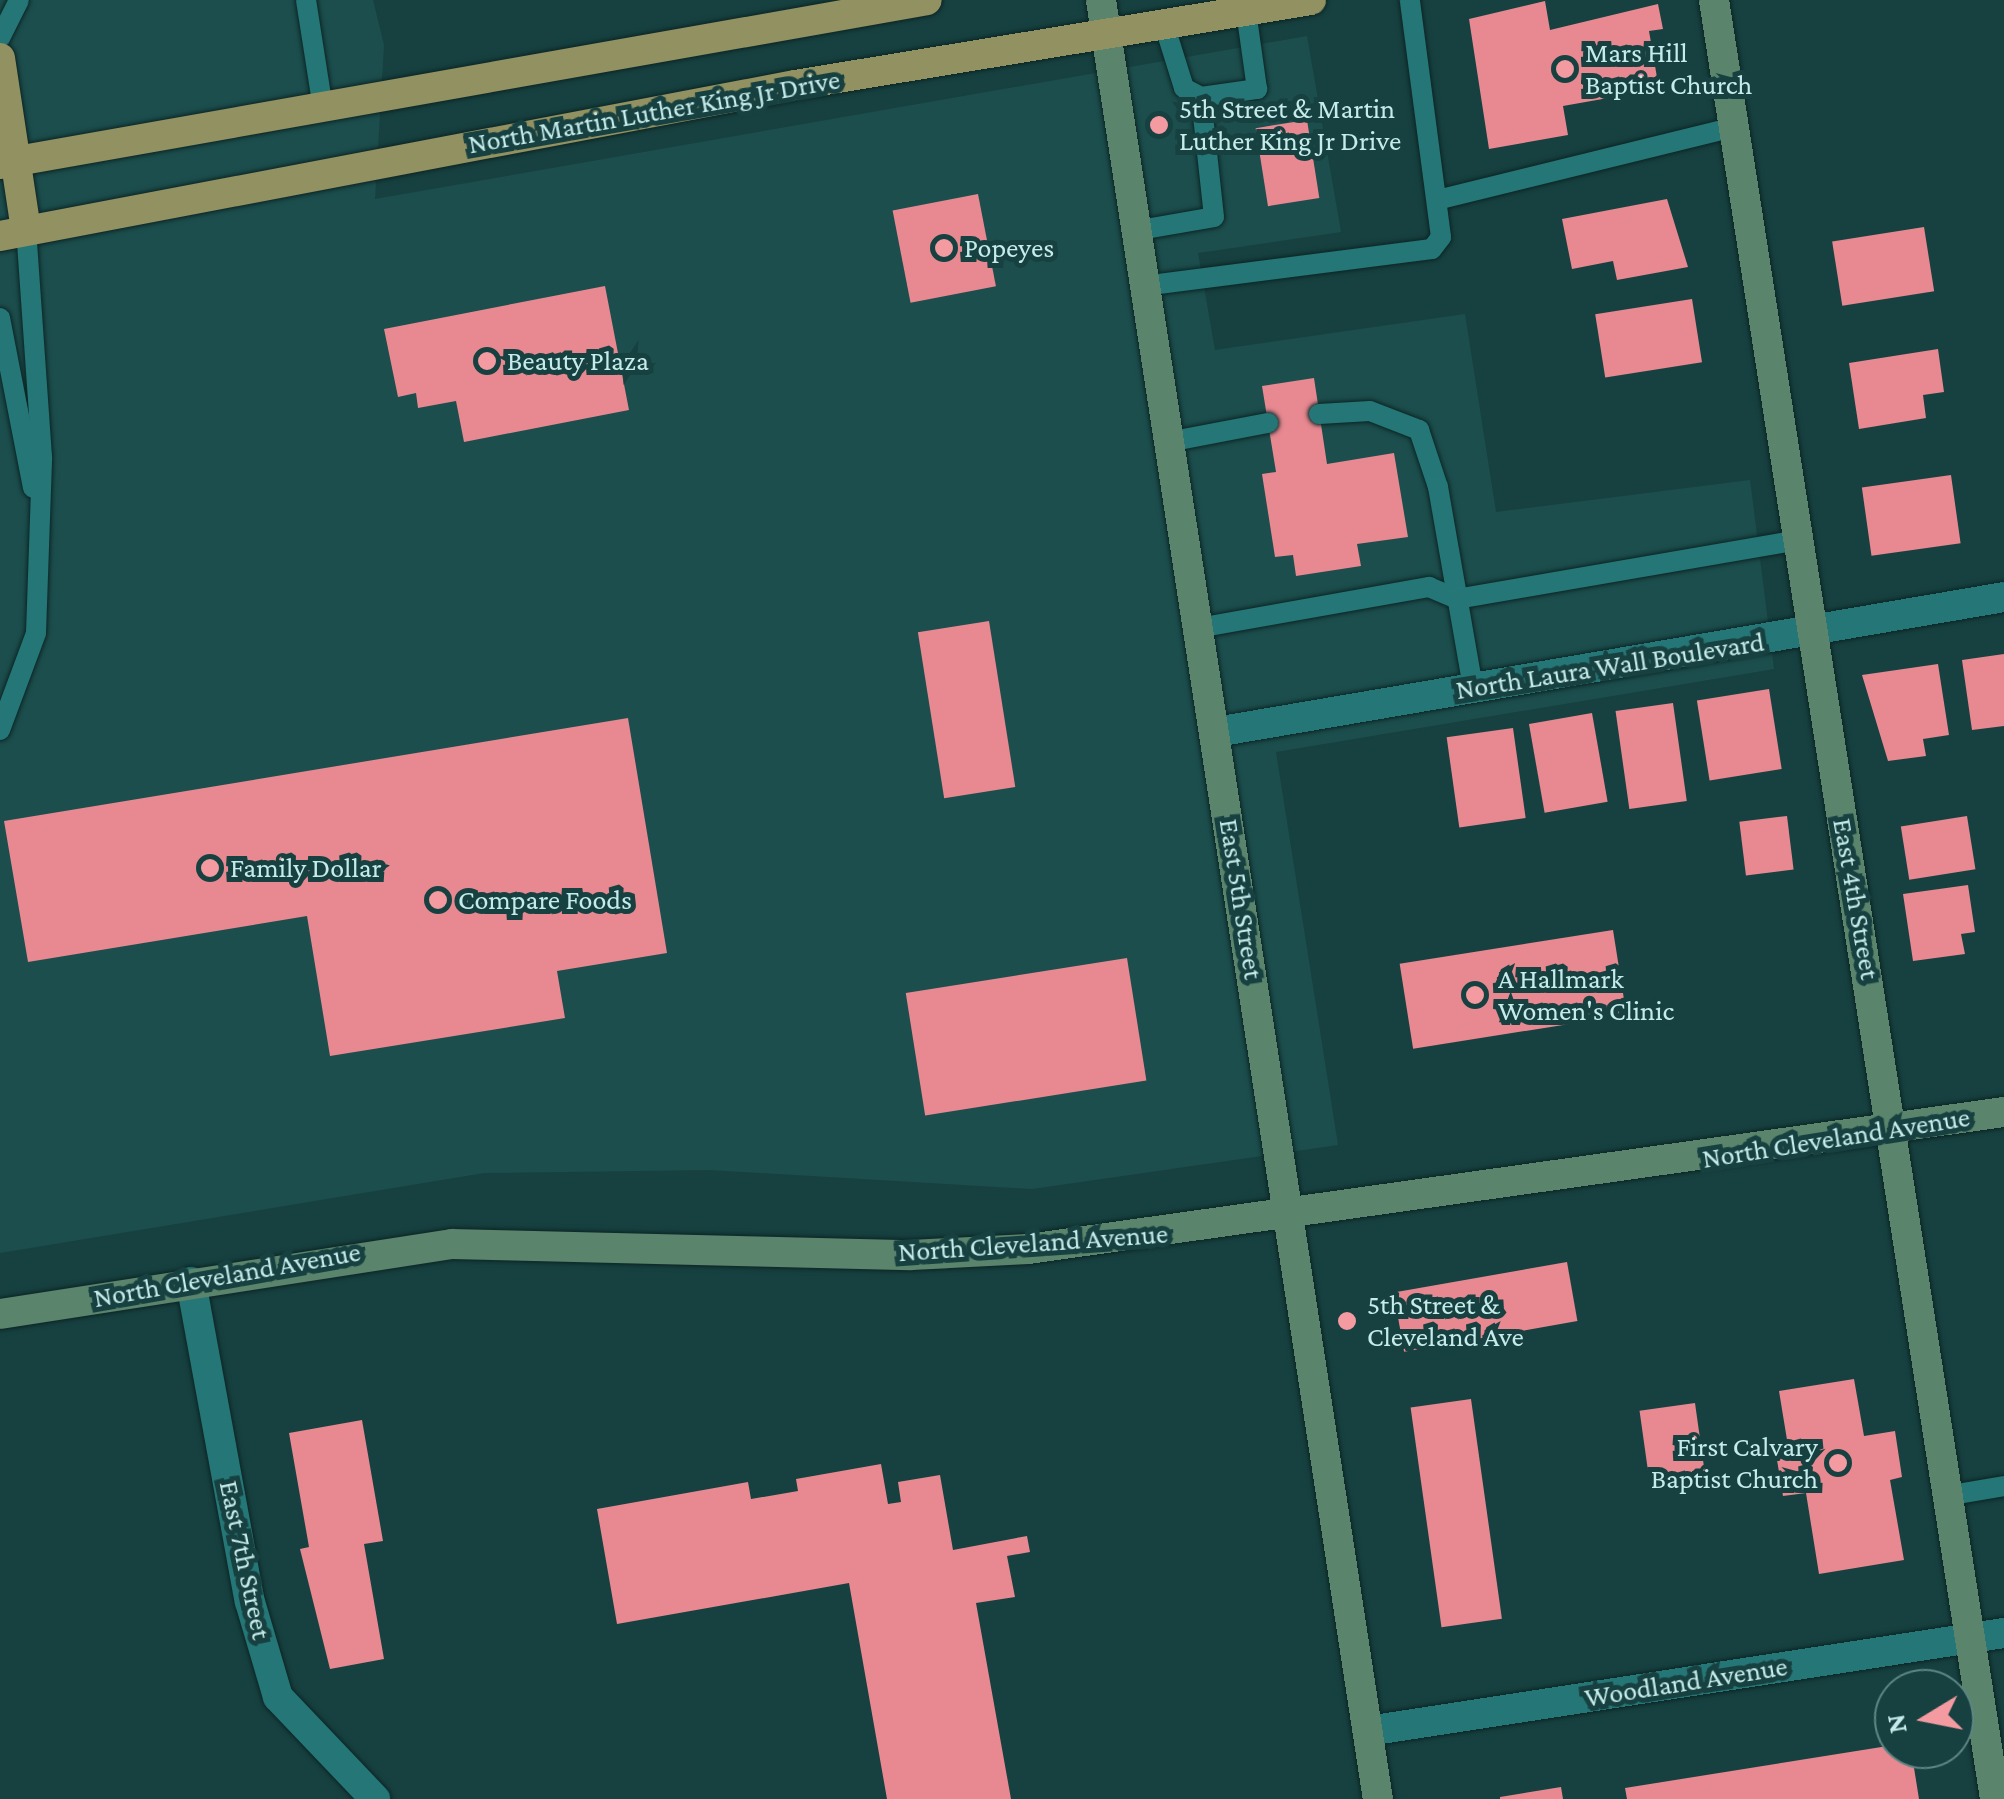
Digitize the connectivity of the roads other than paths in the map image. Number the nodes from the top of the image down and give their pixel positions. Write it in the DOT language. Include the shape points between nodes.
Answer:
graph roads {
  1 [pos="18,0"];
  2 [pos="306,0"];
  3 [pos="927,0"];
  4 [pos="1102,0"];
  5 [pos="1311,0"];
  6 [pos="1410,0"];
  7 [pos="1714,0"];
  8 [pos="840,7"];
  9 [pos="1246,10"];
  10 [pos="1164,24"];
  11 [pos="1102,34"];
  12 [pos="0,38"];
  13 [pos="0,58"];
  14 [pos="1201,97"];
  15 [pos="323,108"];
  16 [pos="1734,127"];
  17 [pos="8,162"];
  18 [pos="1436,200"];
  19 [pos="1134,231"];
  20 [pos="13,232"];
  21 [pos="1143,286"];
  22 [pos="0,318"];
  23 [pos="1319,414"];
  24 [pos="1268,423"];
  25 [pos="1168,442"];
  26 [pos="40,524"];
  27 [pos="1797,540"];
  28 [pos="2004,598"];
  29 [pos="1457,599"];
  30 [pos="1198,628"];
  31 [pos="1812,632"];
  32 [pos="1472,688"];
  33 [pos="0,730"];
  34 [pos="1216,732"];
  35 [pos="2004,1112"];
  36 [pos="1894,1128"];
  37 [pos="1289,1219"];
  38 [pos="191,1282"];
  39 [pos="0,1314"];
  40 [pos="2004,1486"];
  41 [pos="1952,1495"];
  42 [pos="2004,1634"];
  43 [pos="1972,1639"];
  44 [pos="1368,1731"];
  45 [pos="376,1799"];
  46 [pos="1378,1799"];
  47 [pos="1995,1799"];
  1 -- 12 [label="lane"];
  2 -- 15 [label="lane"];
  3 -- 8 [label="main road"];
  4 -- 11 [label="street, East 5th Street"];
  5 -- 9 [label="main road, North Martin Luther King Jr Drive"];
  6 -- 18 [label="lane"];
  7 -- 16 [label="street, East 4th Street"];
  8 -- 15 [label="main road"];
  9 -- 10 [label="main road, North Martin Luther King Jr Drive"];
  9 -- 14 [label="lane" via="1257,89"];
  10 -- 11 [label="main road, North Martin Luther King Jr Drive"];
  10 -- 14 [label="lane" via="1184,88"];
  11 -- 19 [label="street, East 5th Street"];
  11 -- 20 [label="main road, North Martin Luther King Jr Drive"];
  13 -- 17 [label="main road"];
  14 -- 19 [label="lane" via="1214,217"];
  15 -- 17 [label="main road"];
  16 -- 18 [label="lane"];
  16 -- 27 [label="street, East 4th Street"];
  17 -- 20 [label="main road"];
  18 -- 21 [label="lane" via="1441,237 1432,249"];
  19 -- 21 [label="street, East 5th Street"];
  20 -- 26 [label="lane"];
  21 -- 25 [label="street, East 5th Street"];
  22 -- 26 [label="lane"];
  23 -- 29 [label="lane" via="1370,411 1419,430"];
  24 -- 25 [label="lane"];
  25 -- 30 [label="street, East 5th Street"];
  26 -- 33 [label="lane" via="36,633"];
  27 -- 29 [label="lane"];
  27 -- 31 [label="street, East 4th Street"];
  28 -- 31 [label="street, North Laura Wall Boulevard"];
  29 -- 30 [label="lane" via="1429,587"];
  29 -- 32 [label="lane"];
  30 -- 34 [label="street, East 5th Street"];
  31 -- 32 [label="street, North Laura Wall Boulevard"];
  31 -- 36 [label="street, East 4th Street"];
  32 -- 34 [label="street, North Laura Wall Boulevard"];
  34 -- 37 [label="street, East 5th Street"];
  35 -- 36 [label="street, North Cleveland Avenue"];
  36 -- 37 [label="street, North Cleveland Avenue"];
  36 -- 41 [label="street, East 4th Street"];
  37 -- 38 [label="street, North Cleveland Avenue" via="911,1255 452,1244"];
  37 -- 44 [label="street, East 5th Street"];
  38 -- 39 [label="street, North Cleveland Avenue"];
  38 -- 45 [label="street, East 7th Street" via="250,1602 278,1697"];
  40 -- 41 [label="lane"];
  41 -- 43 [label="street, East 4th Street"];
  42 -- 43 [label="street, Woodland Avenue"];
  43 -- 44 [label="street, Woodland Avenue"];
  43 -- 47 [label="street, East 4th Street"];
  44 -- 46 [label="street, East 5th Street"];
}
